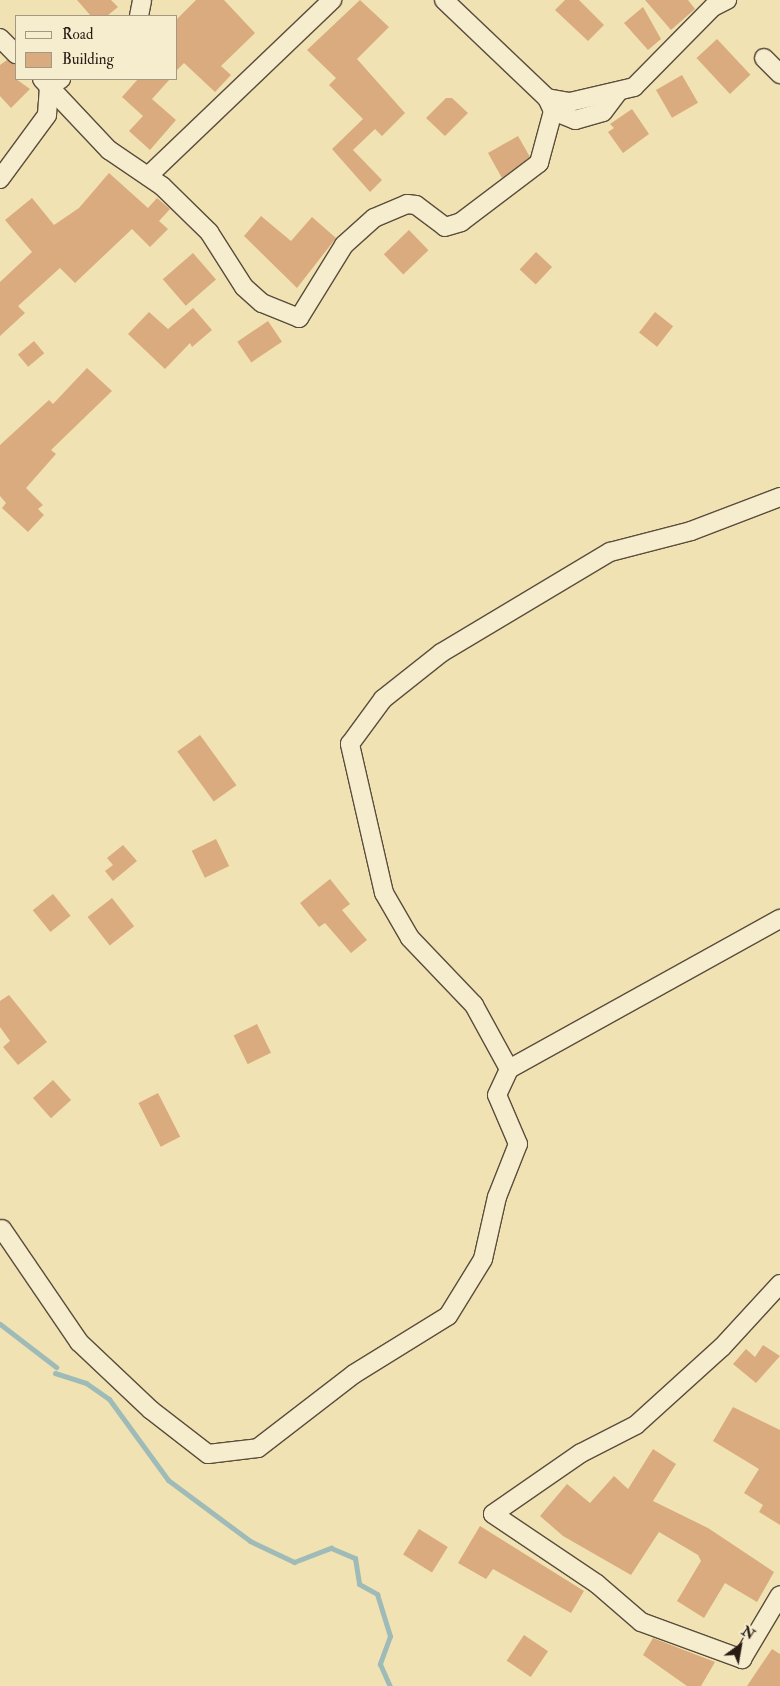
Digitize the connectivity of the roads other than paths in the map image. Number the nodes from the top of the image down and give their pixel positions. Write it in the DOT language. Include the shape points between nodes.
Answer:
graph roads {
  1 [pos="142,0"];
  2 [pos="332,0"];
  3 [pos="444,0"];
  4 [pos="716,2"];
  5 [pos="139,15"];
  6 [pos="0,38"];
  7 [pos="15,53"];
  8 [pos="764,58"];
  9 [pos="780,74"];
  10 [pos="51,81"];
  11 [pos="550,104"];
  12 [pos="148,176"];
  13 [pos="0,179"];
  14 [pos="780,497"];
  15 [pos="780,919"];
  16 [pos="509,1069"];
  17 [pos="2,1229"];
  18 [pos="780,1284"];
  19 [pos="780,1595"];
  1 -- 5 [label="street"];
  2 -- 12 [label="street"];
  3 -- 11 [label="street"];
  4 -- 11 [label="street" via="645,78 619,91"];
  6 -- 7 [label="street"];
  8 -- 9 [label="street"];
  10 -- 12 [label="street" via="109,150"];
  10 -- 13 [label="street" via="47,115"];
  11 -- 12 [label="street" via="539,163 530,173 461,222 445,227 416,205 374,218 344,245 299,318 262,303 244,287 209,232"];
  14 -- 16 [label="street" via="691,530 610,552 441,653 384,699 350,744 384,894 410,938 474,1005"];
  15 -- 16 [label="street"];
  16 -- 17 [label="street" via="497,1095 518,1144 497,1196 483,1259 448,1316 354,1374 258,1448 208,1454 151,1410 79,1342"];
  18 -- 19 [label="street" via="722,1347 636,1425 581,1453 493,1514 597,1584 641,1622 697,1639 742,1659"];
}
